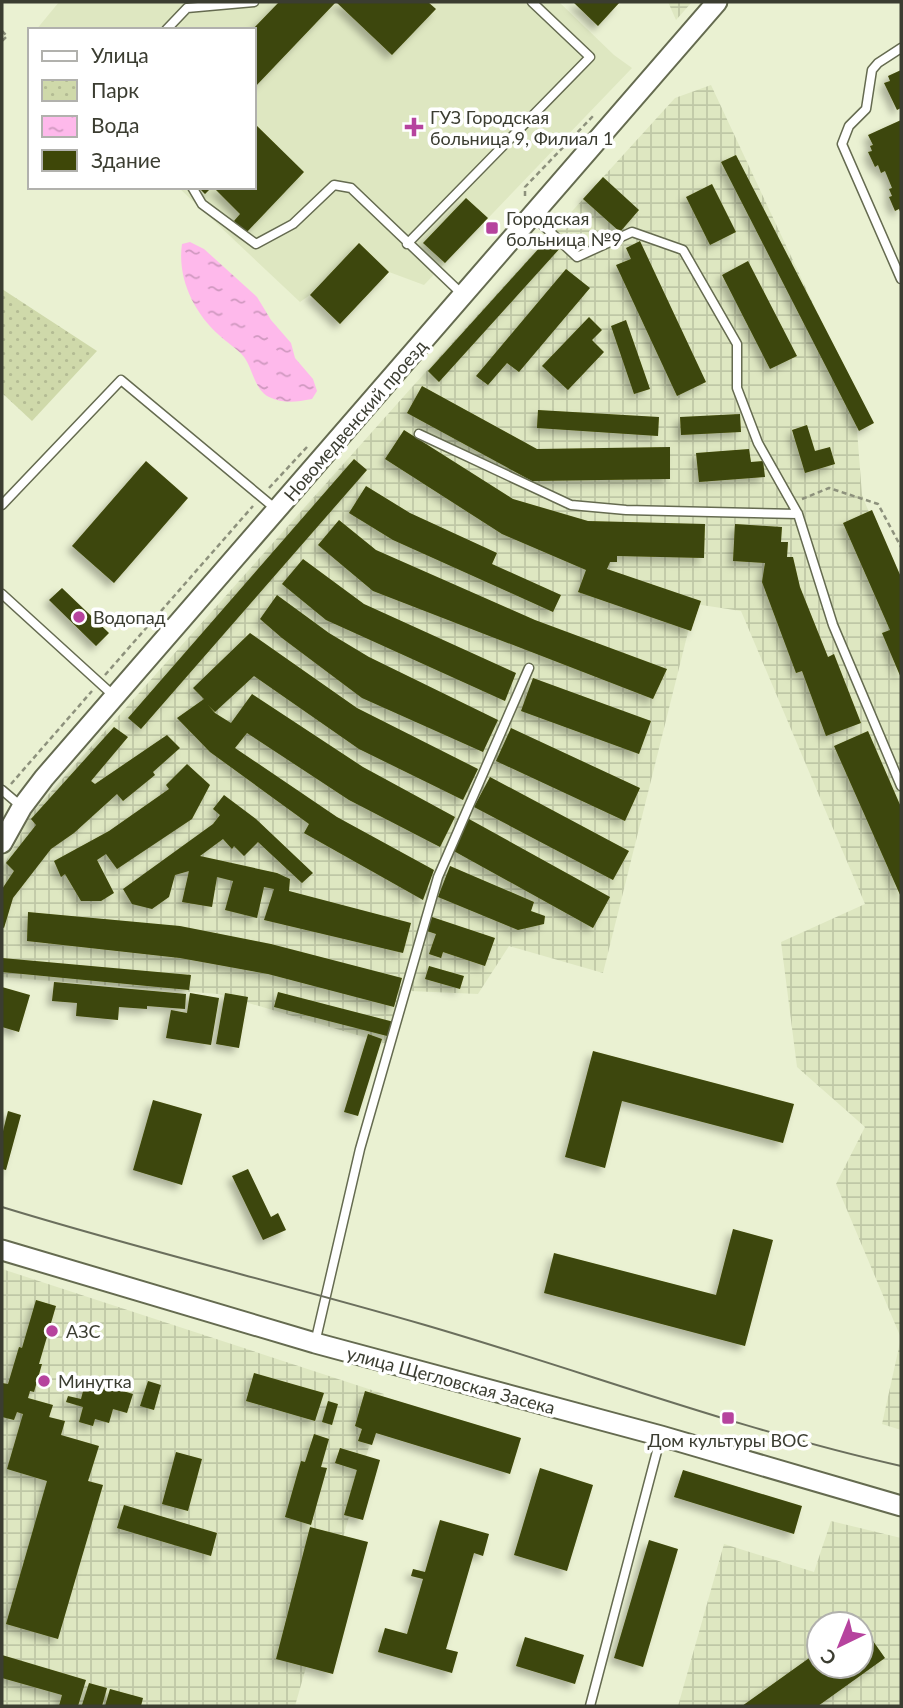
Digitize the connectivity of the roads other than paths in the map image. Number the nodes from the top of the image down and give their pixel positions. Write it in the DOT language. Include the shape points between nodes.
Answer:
graph roads {
  1 [pos="254,2"];
  2 [pos="532,2"];
  3 [pos="717,2"];
  4 [pos="168,28"];
  5 [pos="901,48"];
  6 [pos="193,189"];
  7 [pos="532,215"];
  8 [pos="407,244"];
  9 [pos="901,279"];
  10 [pos="463,295"];
  11 [pos="419,434"];
  12 [pos="2,506"];
  13 [pos="277,510"];
  14 [pos="798,514"];
  15 [pos="2,594"];
  16 [pos="529,667"];
  17 [pos="114,696"];
  18 [pos="901,786"];
  19 [pos="2,790"];
  20 [pos="22,807"];
  21 [pos="2,843"];
  22 [pos="2,1250"];
  23 [pos="315,1343"];
  24 [pos="661,1436"];
  25 [pos="901,1506"];
  26 [pos="590,1706"];
  1 -- 4 [label="lane" via="187,8"];
  2 -- 8 [label="lane" via="590,57"];
  3 -- 7 [label="street, Новомедвенский проезд"];
  5 -- 9 [label="lane" via="872,70 866,109 849,126 842,145"];
  6 -- 8 [label="lane" via="202,204 256,244 293,224 334,185 351,188"];
  7 -- 10 [label="street, Новомедвенский проезд"];
  7 -- 14 [label="lane" via="577,257 632,232 683,250 737,344 737,388 758,443"];
  8 -- 10 [label="lane"];
  10 -- 13 [label="street, Новомедвенский проезд"];
  11 -- 14 [label="lane" via="570,505"];
  12 -- 13 [label="lane" via="121,380"];
  13 -- 17 [label="street, Новомедвенский проезд"];
  14 -- 18 [label="lane" via="833,625"];
  15 -- 17 [label="lane"];
  16 -- 23 [label="lane" via="438,877 360,1149"];
  17 -- 20 [label="street, Новомедвенский проезд"];
  19 -- 20 [label="lane"];
  20 -- 21 [label="street, Новомедвенский проезд"];
  22 -- 23 [label="street, улица Щегловская Засека"];
  23 -- 24 [label="street, улица Щегловская Засека"];
  24 -- 25 [label="street, улица Щегловская Засека"];
  24 -- 26 [label="lane"];
}
